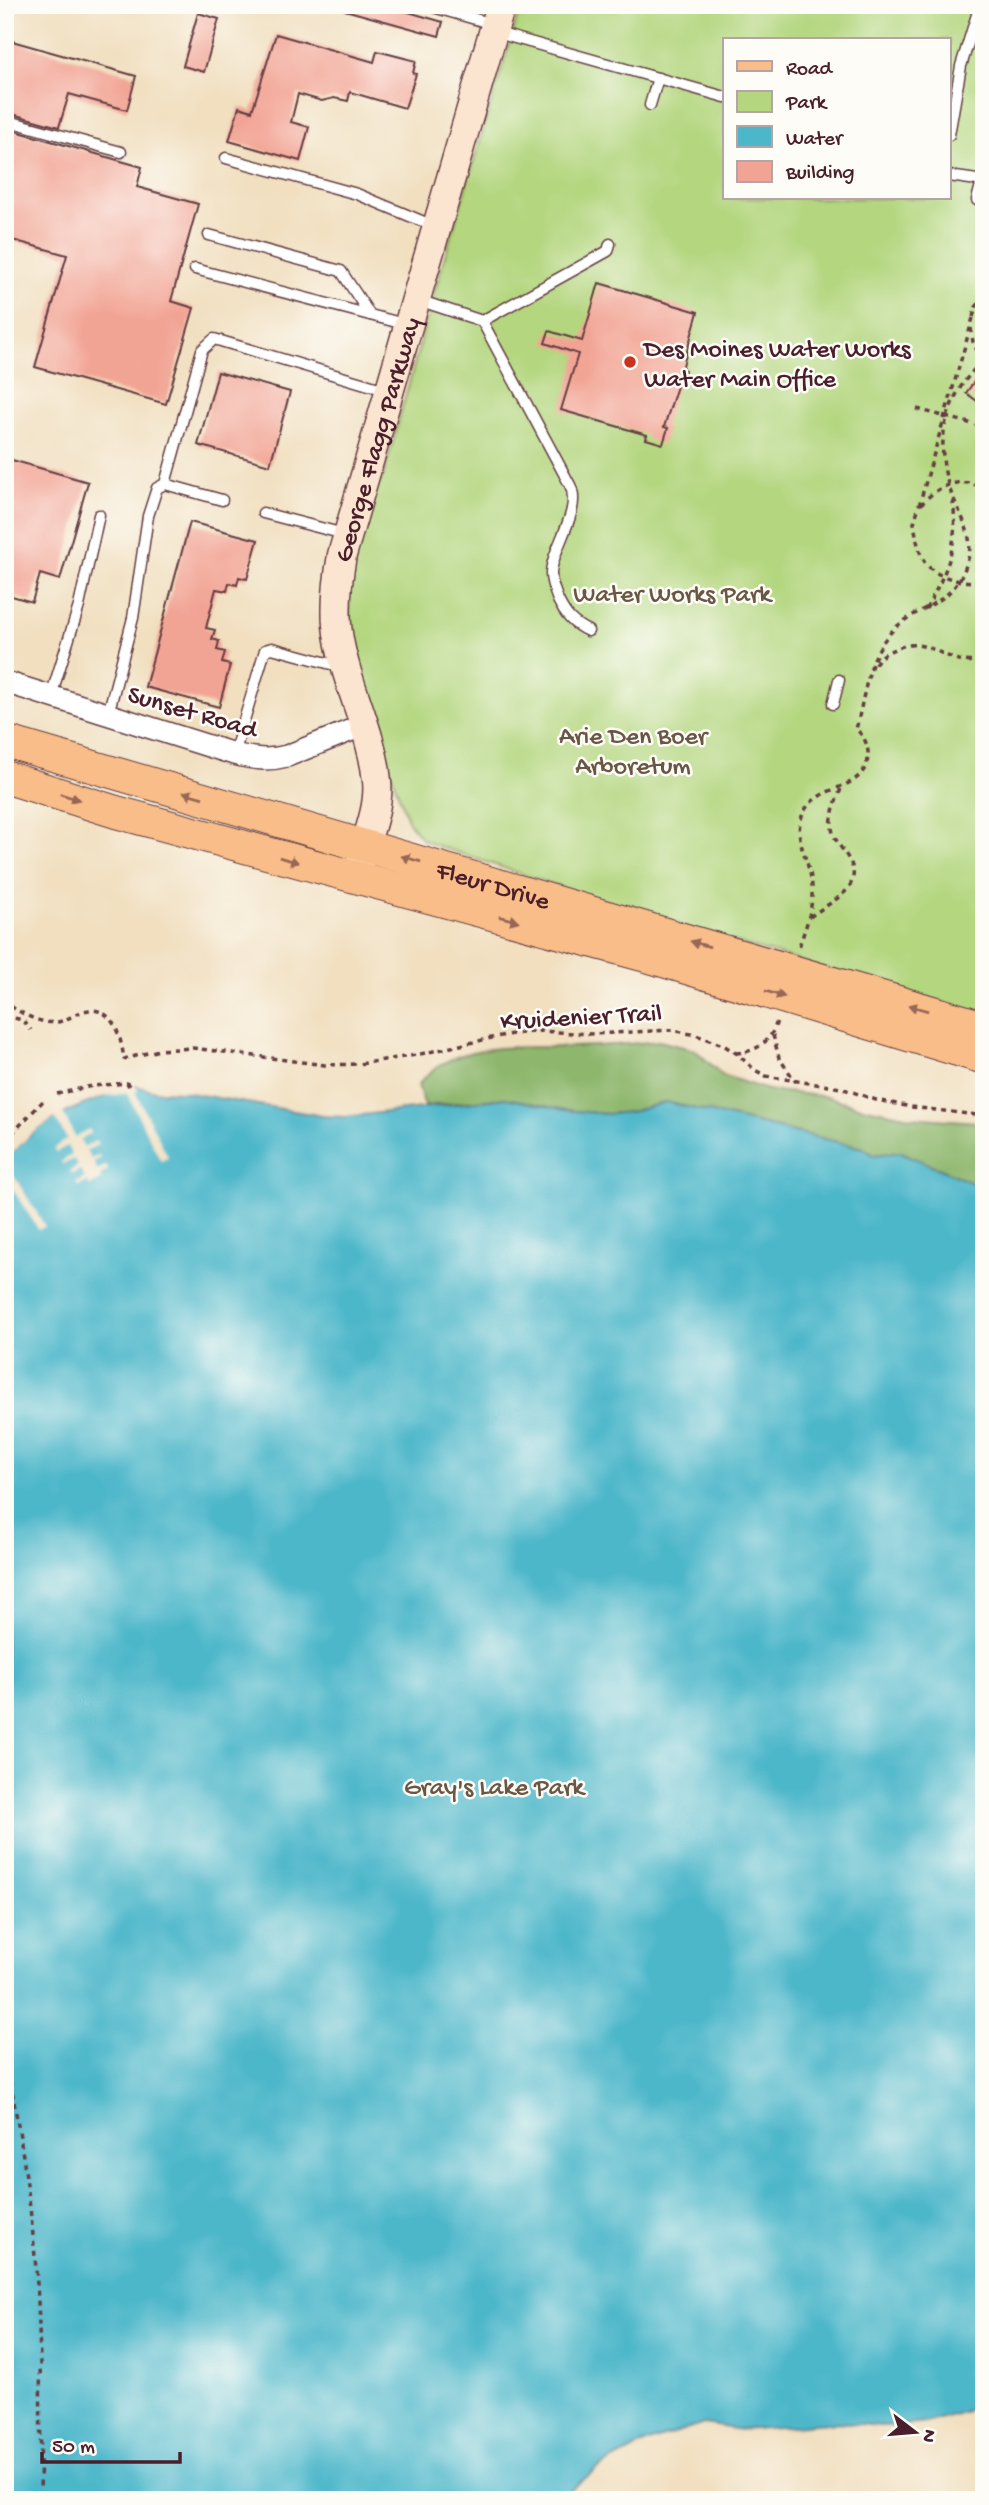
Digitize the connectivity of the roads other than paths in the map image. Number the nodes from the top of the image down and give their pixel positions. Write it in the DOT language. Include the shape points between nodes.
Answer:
graph roads {
  1 [pos="426,5"];
  2 [pos="980,5"];
  3 [pos="497,21"];
  4 [pos="658,78"];
  5 [pos="723,96"];
  6 [pos="650,104"];
  7 [pos="5,120"];
  8 [pos="950,129"];
  9 [pos="121,152"];
  10 [pos="226,158"];
  11 [pos="950,176"];
  12 [pos="983,181"];
  13 [pos="976,200"];
  14 [pos="436,227"];
  15 [pos="209,235"];
  16 [pos="610,244"];
  17 [pos="195,269"];
  18 [pos="412,312"];
  19 [pos="370,315"];
  20 [pos="482,321"];
  21 [pos="389,391"];
  22 [pos="165,484"];
  23 [pos="222,500"];
  24 [pos="263,513"];
  25 [pos="99,515"];
  26 [pos="348,535"];
  27 [pos="588,631"];
  28 [pos="348,669"];
  29 [pos="839,680"];
  30 [pos="5,682"];
  31 [pos="51,696"];
  32 [pos="833,704"];
  33 [pos="108,714"];
  34 [pos="364,725"];
  35 [pos="5,741"];
  36 [pos="234,754"];
  37 [pos="5,777"];
  38 [pos="364,845"];
  39 [pos="356,878"];
  40 [pos="984,1027"];
  41 [pos="984,1058"];
  1 -- 3 [label="lane"];
  2 -- 8 [label="lane" via="961,66"];
  3 -- 4 [label="lane"];
  3 -- 14 [label="street, George Flagg Parkway"];
  4 -- 5 [label="lane"];
  4 -- 6 [label="lane"];
  7 -- 9 [label="lane"];
  10 -- 14 [label="lane" via="356,194"];
  11 -- 12 [label="lane"];
  12 -- 13 [label="lane"];
  14 -- 18 [label="street, George Flagg Parkway"];
  15 -- 19 [label="lane" via="341,271"];
  16 -- 20 [label="lane" via="608,251"];
  17 -- 19 [label="lane"];
  18 -- 19 [label="lane"];
  18 -- 20 [label="lane"];
  18 -- 21 [label="street, George Flagg Parkway"];
  20 -- 27 [label="lane" via="573,491 569,520 551,573 564,611"];
  21 -- 22 [label="lane" via="214,339 202,351"];
  21 -- 26 [label="street, George Flagg Parkway"];
  22 -- 23 [label="lane"];
  22 -- 33 [label="lane" via="157,488 148,516 133,618"];
  24 -- 26 [label="lane"];
  25 -- 31 [label="lane" via="79,606"];
  26 -- 28 [label="street, George Flagg Parkway" via="336,585 337,626"];
  28 -- 34 [label="street, George Flagg Parkway"];
  28 -- 36 [label="lane" via="272,648 265,650"];
  29 -- 32 [label="lane"];
  30 -- 31 [label="street, Sunset Road"];
  31 -- 33 [label="street, Sunset Road"];
  33 -- 36 [label="street, Sunset Road"];
  34 -- 36 [label="street, Sunset Road" via="274,760"];
  34 -- 38 [label="street, George Flagg Parkway" via="378,784"];
  38 -- 35 [label="main road, Fleur Drive, one-way"];
  37 -- 39 [label="main road, Fleur Drive, one-way"];
  38 -- 39 [label="street, George Flagg Parkway"];
  40 -- 38 [label="main road, Fleur Drive, one-way"];
  39 -- 41 [label="main road, Fleur Drive, one-way" via="650,957"];
}
